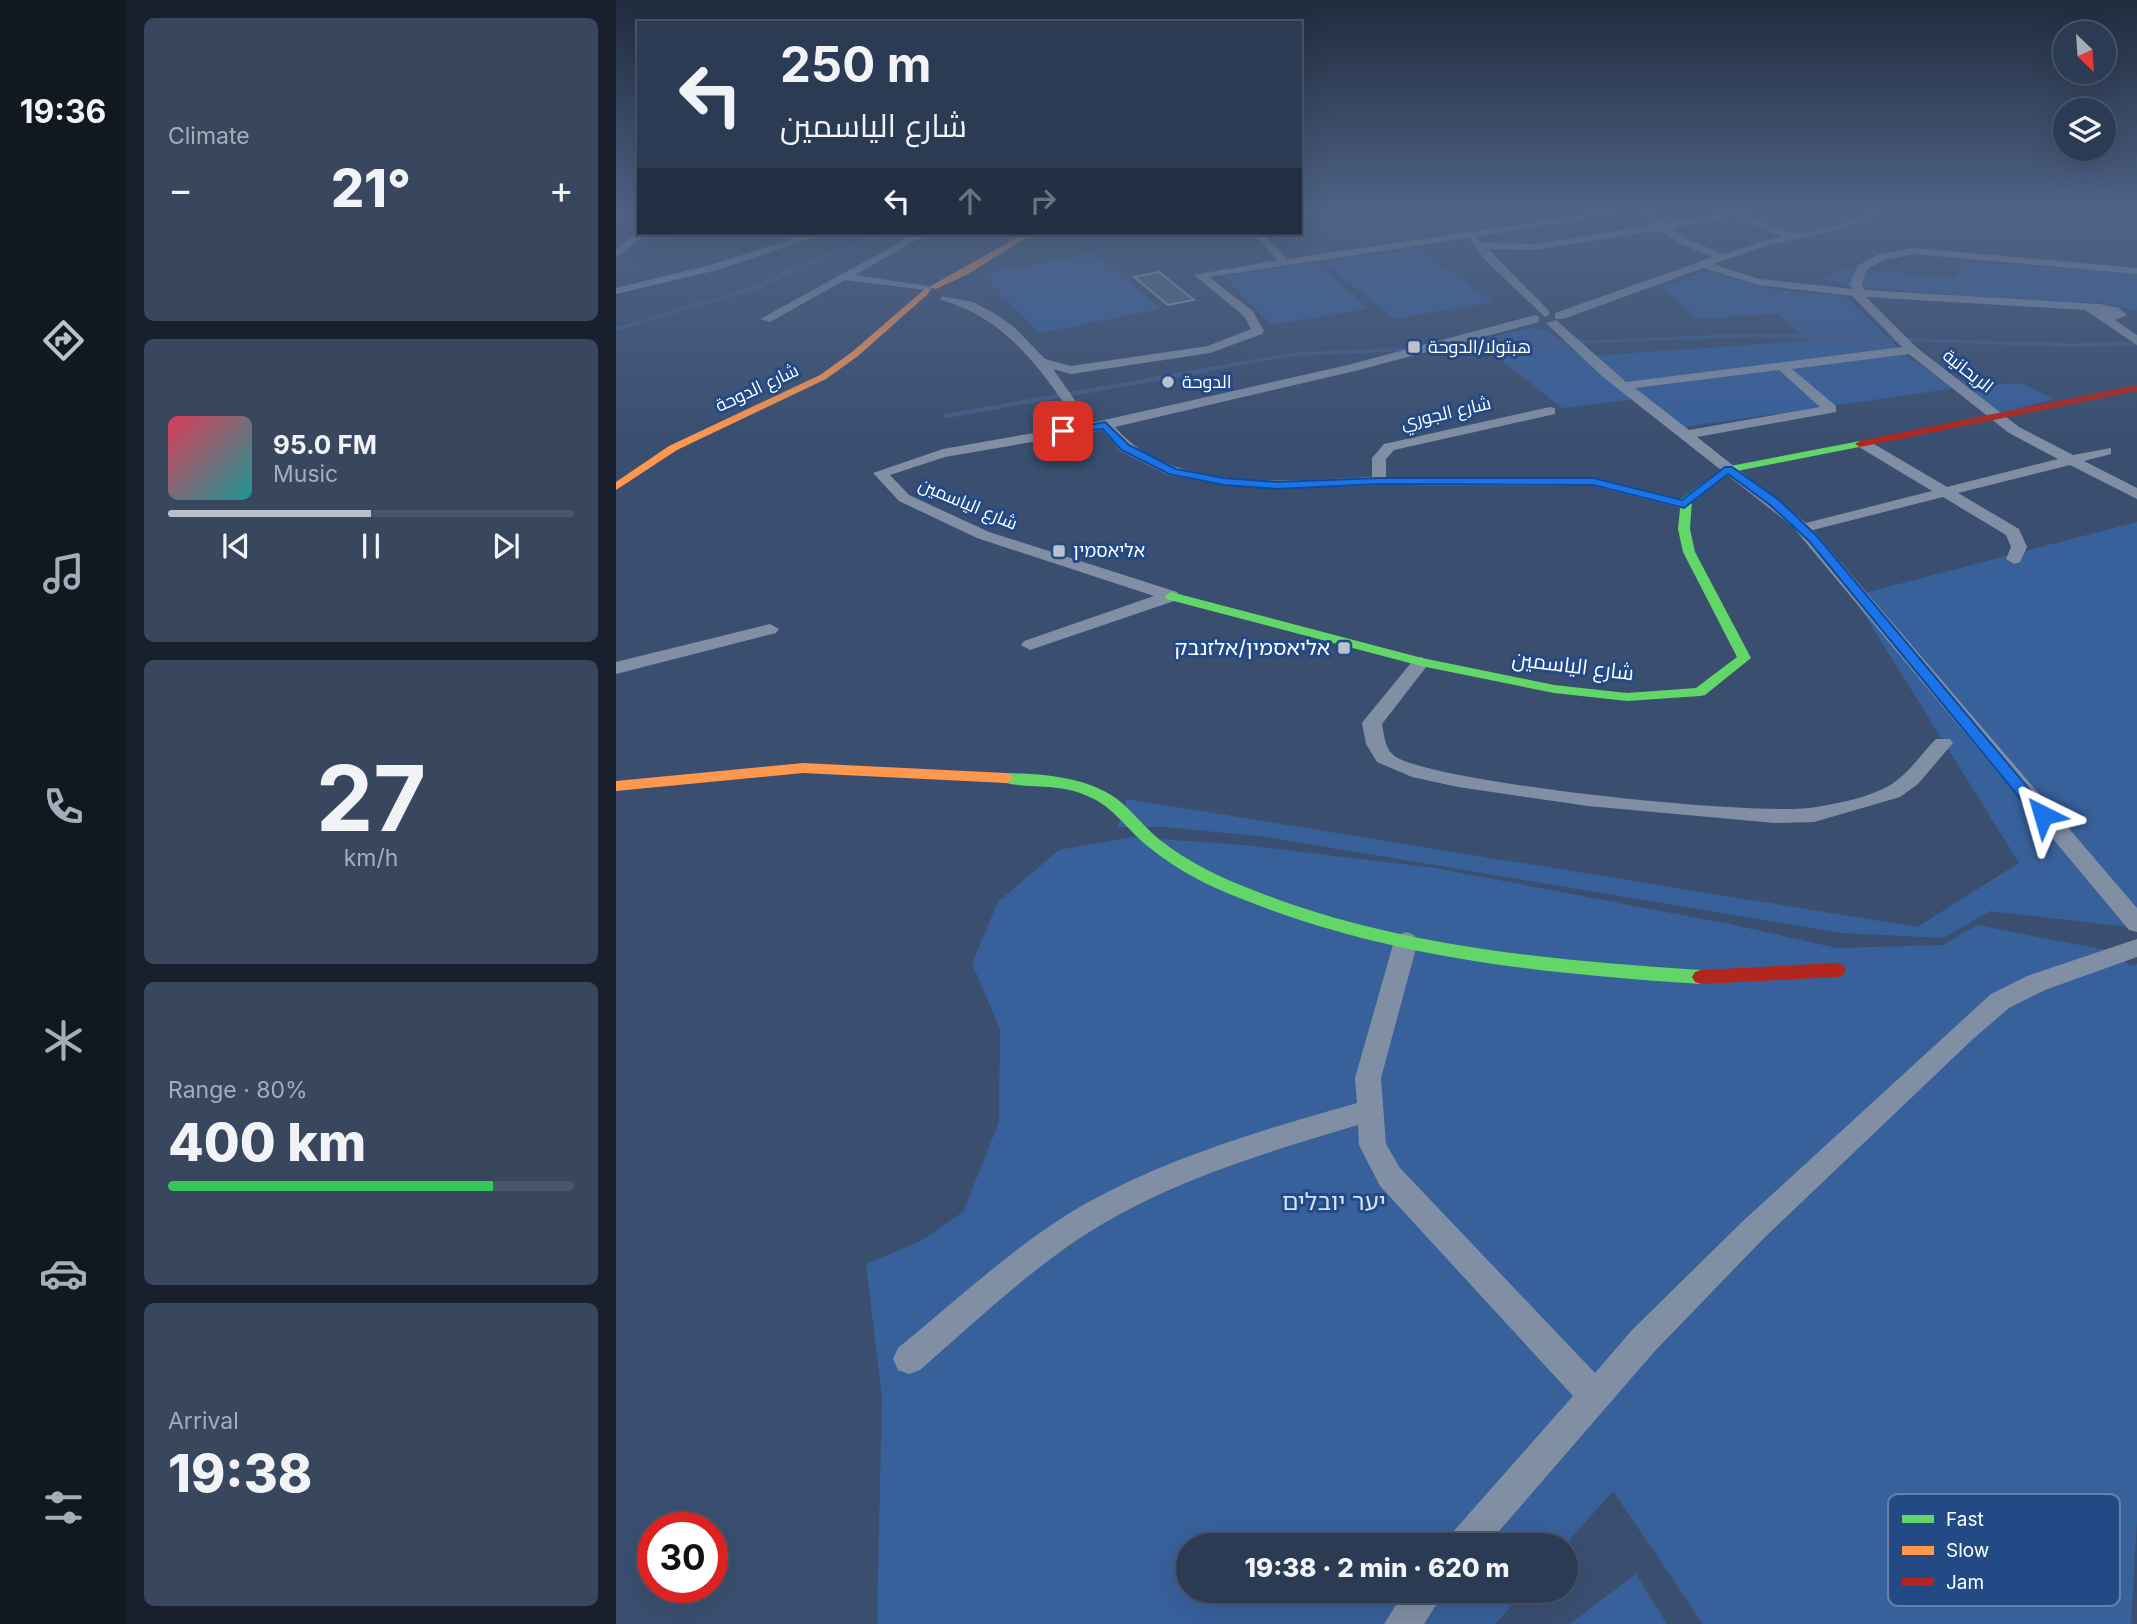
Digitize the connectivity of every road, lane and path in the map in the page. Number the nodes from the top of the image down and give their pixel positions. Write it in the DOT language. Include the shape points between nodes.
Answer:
graph roads {
  1 [pos="822,289"];
  2 [pos="911,289"];
  3 [pos="939,289"];
  4 [pos="942,289"];
  5 [pos="961,289"];
  6 [pos="967,289"];
  7 [pos="1217,289"];
  8 [pos="1521,289"];
  9 [pos="1634,289"];
  10 [pos="1820,289"];
  11 [pos="1857,289"];
  12 [pos="933,293"];
  13 [pos="1858,293"];
  14 [pos="969,294"];
  15 [pos="2104,313"];
  16 [pos="2137,314"];
  17 [pos="1548,318"];
  18 [pos="766,319"];
  19 [pos="2137,341"];
  20 [pos="1912,350"];
  21 [pos="1041,362"];
  22 [pos="1781,366"];
  23 [pos="1623,386"];
  24 [pos="2137,388"];
  25 [pos="1550,411"];
  26 [pos="2000,418"];
  27 [pos="1105,425"];
  28 [pos="1087,427"];
  29 [pos="1686,435"];
  30 [pos="1864,444"];
  31 [pos="2106,451"];
  32 [pos="2072,460"];
  33 [pos="1728,469"];
  34 [pos="1380,481"];
  35 [pos="616,486"];
  36 [pos="1947,492"];
  37 [pos="2137,494"];
  38 [pos="1684,504"];
  39 [pos="1803,528"];
  40 [pos="2014,559"];
  41 [pos="1171,596"];
  42 [pos="770,629"];
  43 [pos="1030,645"];
  44 [pos="1421,662"];
  45 [pos="616,668"];
  46 [pos="1943,743"];
  47 [pos="616,786"];
  48 [pos="2137,924"];
  49 [pos="1406,941"];
  50 [pos="2137,948"];
  51 [pos="1837,970"];
  52 [pos="1369,1111"];
  53 [pos="908,1359"];
  54 [pos="1594,1395"];
  55 [pos="1474,1533"];
  56 [pos="1418,1603"];
  57 [pos="1402,1624"];
  1 -- 18 [label="street"];
  2 -- 12 [label="street"];
  3 -- 12 [label="street, شارع الدوحة"];
  4 -- 12 [label="street"];
  5 -- 14 [label="street"];
  6 -- 14 [label="street"];
  7 -- 21 [label="street" via="1249,314 1258,331 1210,349 1071,370"];
  8 -- 17 [label="street"];
  9 -- 17 [label="street"];
  10 -- 13 [label="street"];
  11 -- 13 [label="street"];
  12 -- 35 [label="street, شارع الدوحة" via="904,309 823,377 673,448"];
  13 -- 15 [label="street"];
  13 -- 20 [label="street, الريحانية"];
  14 -- 21 [label="street"];
  15 -- 16 [label="street"];
  15 -- 19 [label="street"];
  17 -- 23 [label="street"];
  17 -- 27 [label="street"];
  20 -- 22 [label="street"];
  20 -- 26 [label="street, الريحانية"];
  21 -- 28 [label="street"];
  22 -- 23 [label="street"];
  22 -- 29 [label="street" via="1830,409"];
  23 -- 29 [label="street"];
  24 -- 26 [label="street"];
  25 -- 34 [label="street, شارع الجوري" via="1390,447 1379,458"];
  26 -- 30 [label="street"];
  26 -- 32 [label="street, الريحانية"];
  27 -- 28 [label="street"];
  27 -- 34 [label="street" via="1125,447 1173,472 1277,485"];
  28 -- 41 [label="street, شارع الياسمين" via="943,453 880,473 904,498 983,536"];
  29 -- 33 [label="street"];
  30 -- 33 [label="street"];
  30 -- 36 [label="street"];
  31 -- 32 [label="street"];
  32 -- 36 [label="street"];
  32 -- 37 [label="street, الريحانية"];
  33 -- 38 [label="street"];
  33 -- 39 [label="street"];
  34 -- 38 [label="street" via="1593,482"];
  36 -- 39 [label="street"];
  36 -- 40 [label="street" via="2013,532 2018,547"];
  38 -- 44 [label="street, شارع الياسمين" via="1688,555 1744,658 1700,692 1627,697 1554,689"];
  39 -- 48 [label="street"];
  41 -- 43 [label="street"];
  41 -- 44 [label="street, شارع الياسمين"];
  42 -- 45 [label="street"];
  44 -- 46 [label="street" via="1372,723 1376,745 1389,763 1454,781 1638,805 1809,816 1898,790"];
  47 -- 49 [label="street" via="803,768 1058,780 1101,796 1155,845 1248,895 1350,929"];
  49 -- 51 [label="street" via="1493,959 1599,971 1707,977"];
  49 -- 52 [label="street" via="1368,1079"];
  50 -- 54 [label="street" via="2070,969 2000,1001 1753,1230"];
  52 -- 53 [label="street" via="1230,1152 1168,1176 1091,1216 1021,1266"];
  52 -- 54 [label="street" via="1373,1145 1390,1177"];
  54 -- 55 [label="street"];
  56 -- 57 [label="street"];
}
